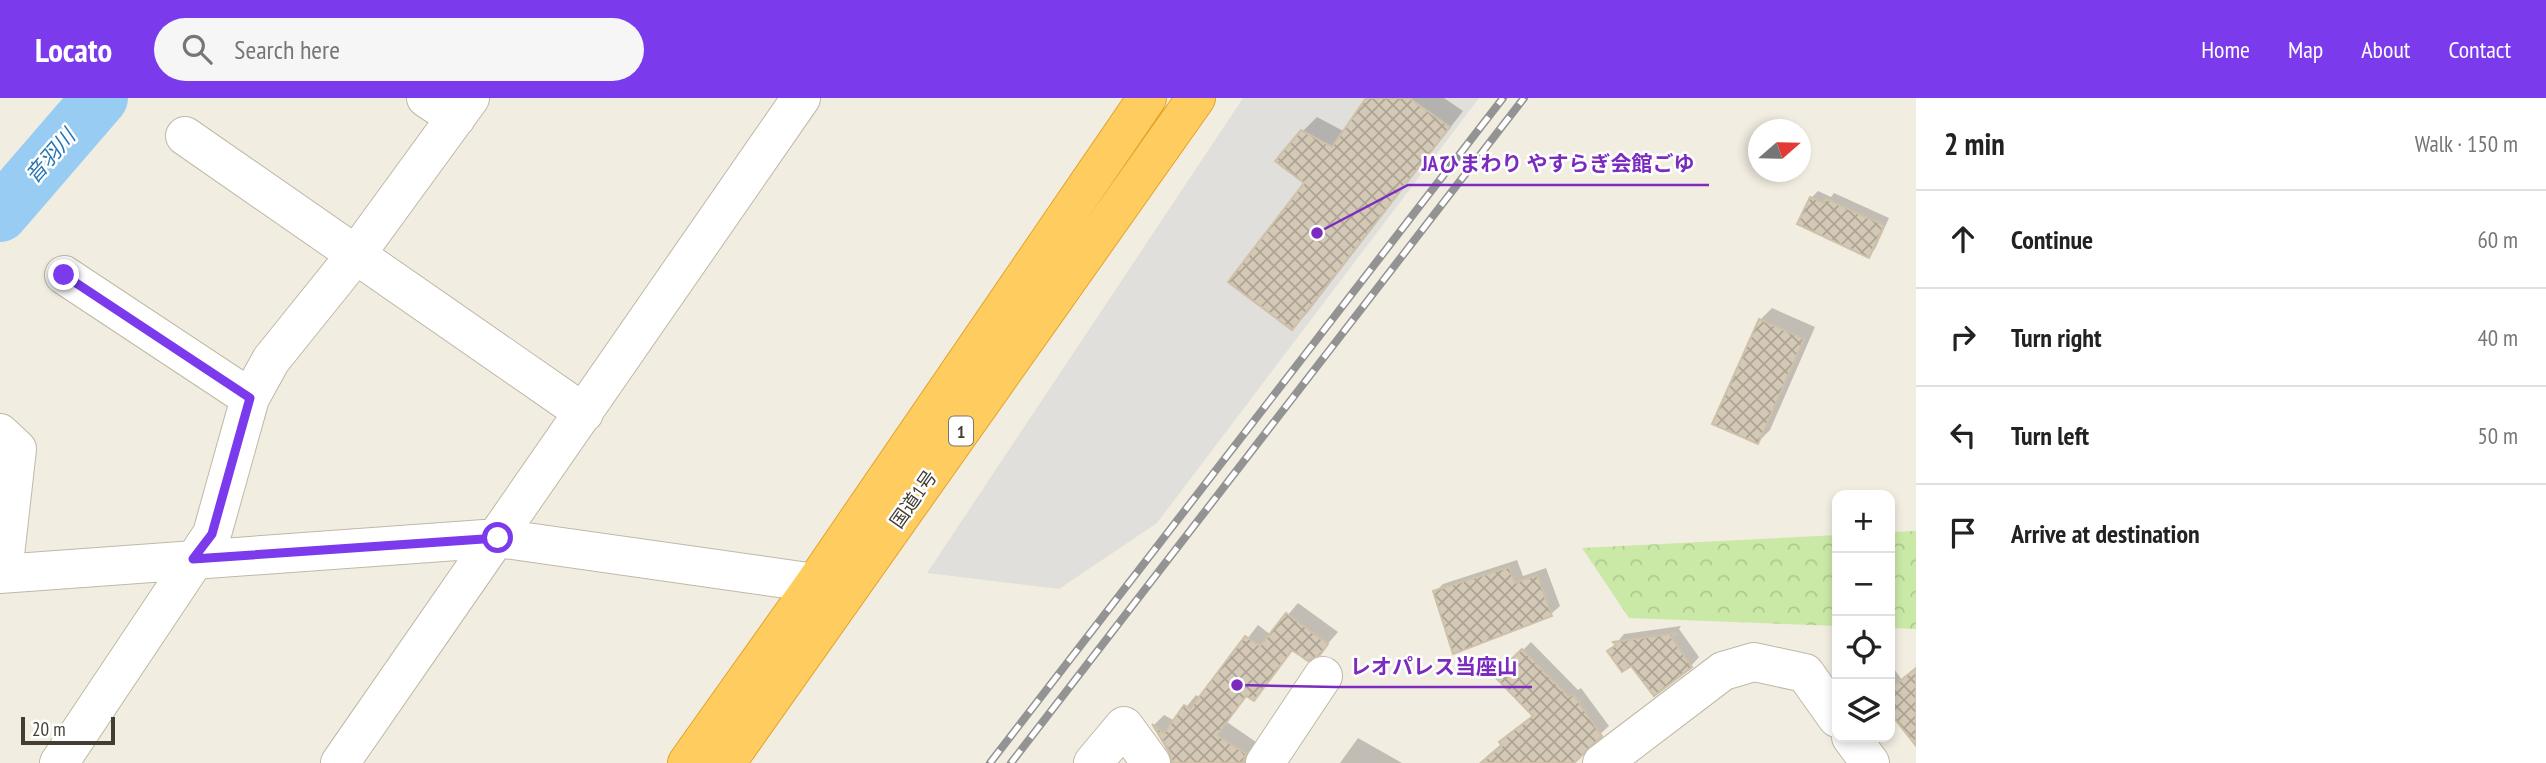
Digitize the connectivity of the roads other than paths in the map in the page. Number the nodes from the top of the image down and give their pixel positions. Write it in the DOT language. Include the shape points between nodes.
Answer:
graph roads {
  1 [pos="800,98"];
  2 [pos="1147,98"];
  3 [pos="1196,98"];
  4 [pos="451,105"];
  5 [pos="185,136"];
  6 [pos="357,253"];
  7 [pos="64,275"];
  8 [pos="250,398"];
  9 [pos="584,413"];
  10 [pos="0,433"];
  11 [pos="498,538"];
  12 [pos="193,559"];
  13 [pos="1,573"];
  14 [pos="815,583"];
  15 [pos="1323,676"];
  16 [pos="1832,711"];
  17 [pos="59,763"];
  18 [pos="340,763"];
  19 [pos="687,763"];
  20 [pos="726,763"];
  21 [pos="1093,763"];
  22 [pos="1151,763"];
  23 [pos="1265,763"];
  24 [pos="1602,763"];
  1 -- 9 [label="street"];
  2 -- 14 [label="highway, 国道1号 / 1"];
  3 -- 20 [label="highway, 国道1号 / 1"];
  4 -- 6 [label="street"];
  5 -- 6 [label="street"];
  6 -- 8 [label="street" via="271,360"];
  6 -- 9 [label="street"];
  7 -- 8 [label="street"];
  8 -- 12 [label="street" via="212,534"];
  9 -- 11 [label="street"];
  10 -- 13 [label="street" via="17,449"];
  11 -- 12 [label="street"];
  11 -- 14 [label="street"];
  11 -- 18 [label="street"];
  12 -- 13 [label="street"];
  12 -- 17 [label="street"];
  14 -- 19 [label="highway, 国道1号 / 1"];
  15 -- 23 [label="street"];
  16 -- 24 [label="street" via="1805,673 1754,662 1723,671"];
  21 -- 22 [label="street" via="1124,726"];
}
